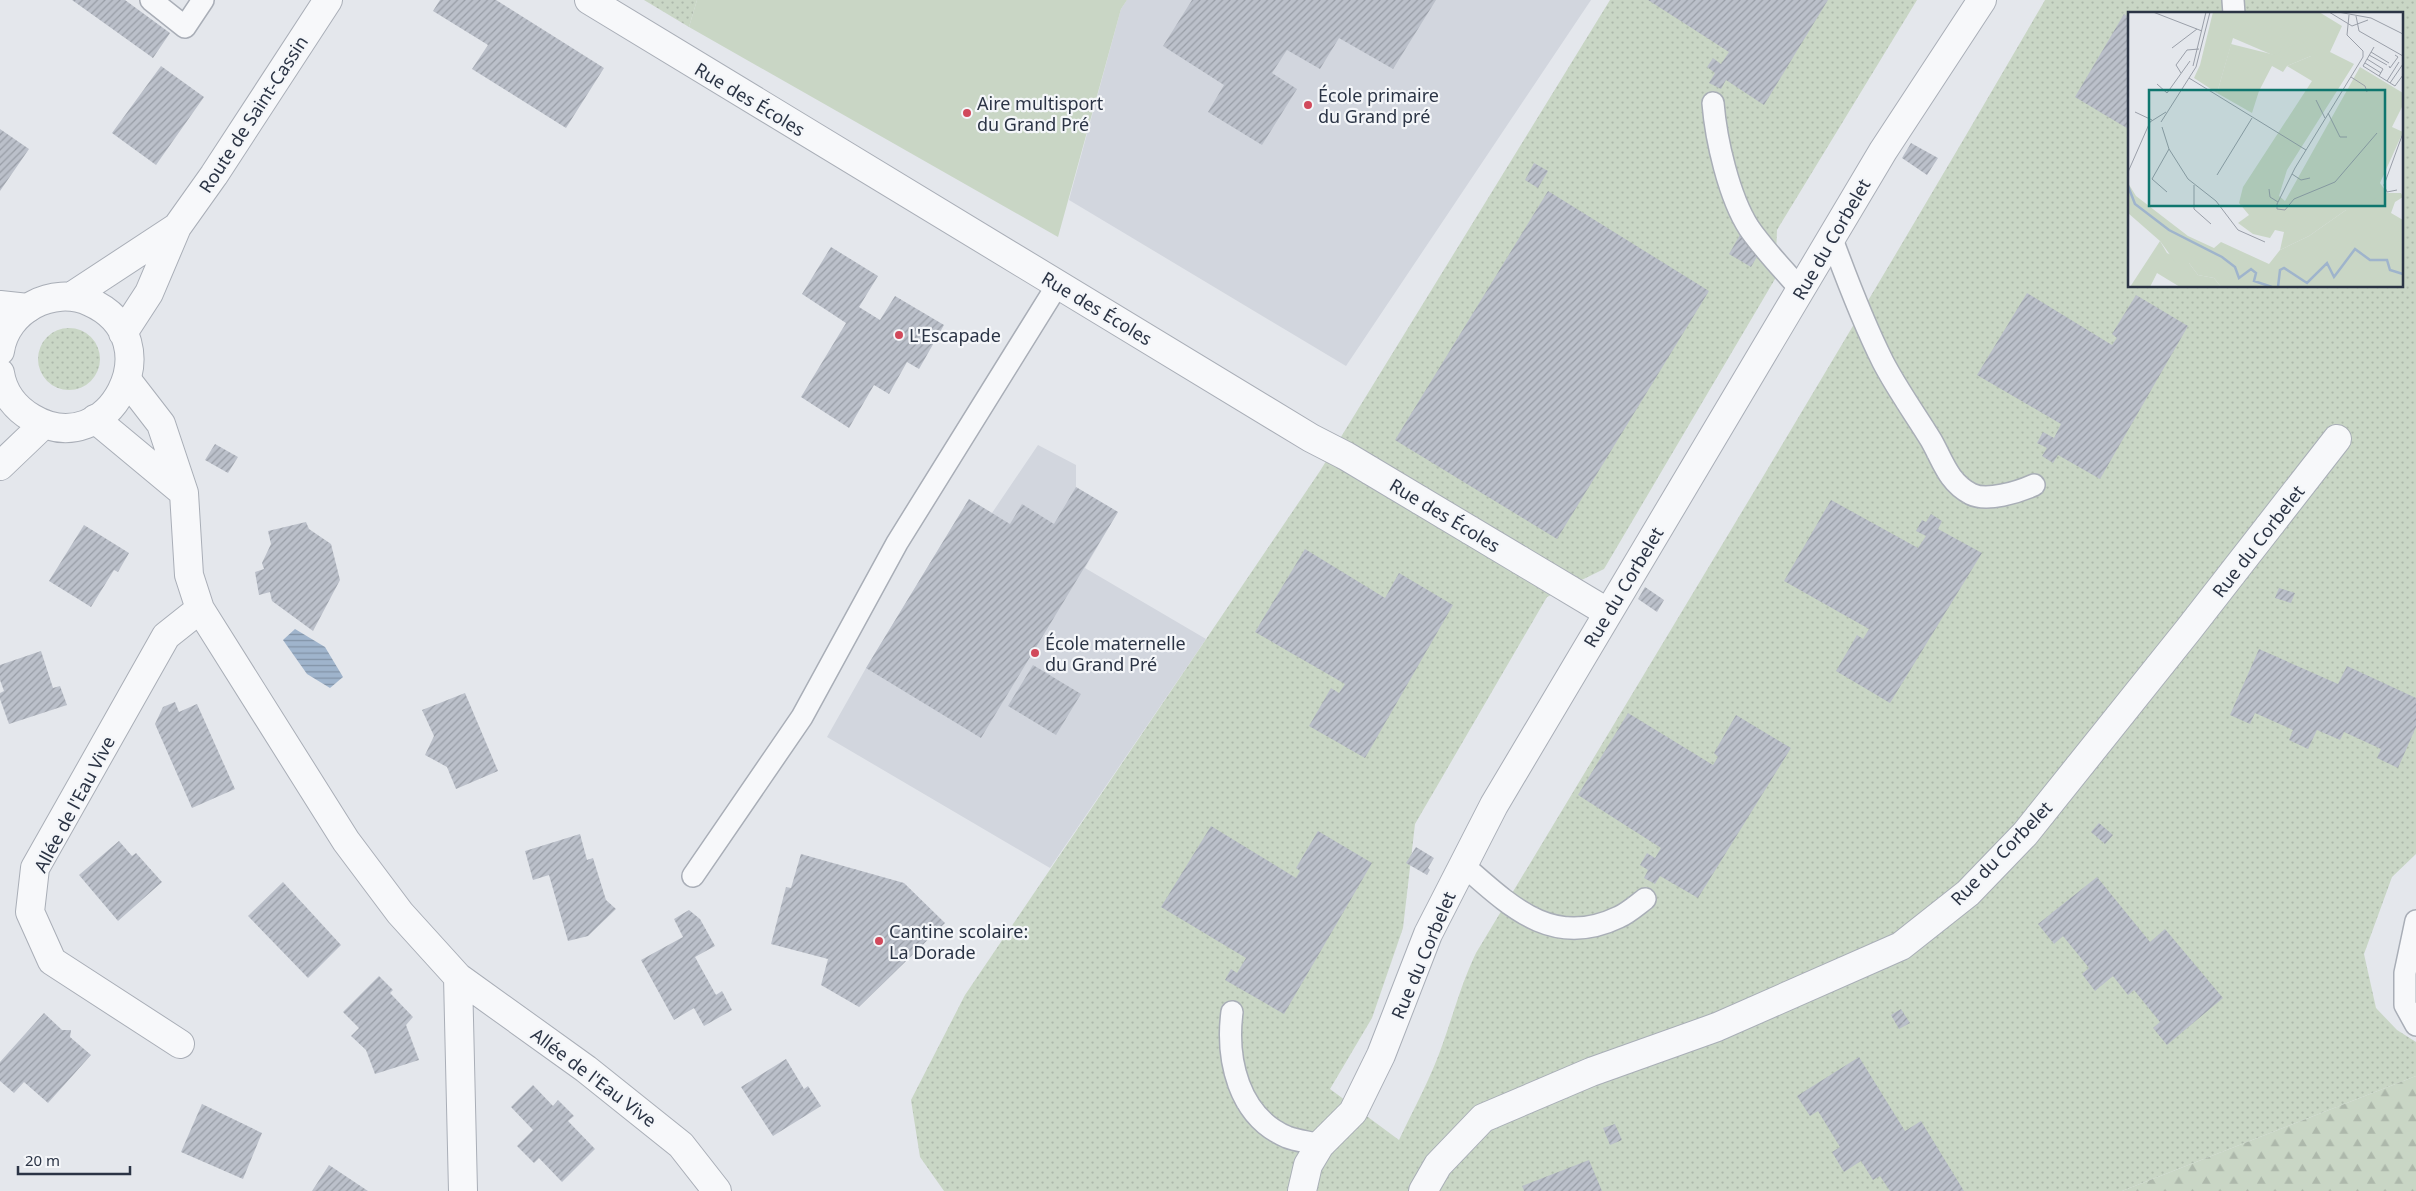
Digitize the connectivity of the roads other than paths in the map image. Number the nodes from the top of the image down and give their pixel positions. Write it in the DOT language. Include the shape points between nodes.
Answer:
graph roads {
  1 [pos="152,0"];
  2 [pos="203,0"];
  3 [pos="328,0"];
  4 [pos="588,0"];
  5 [pos="1982,0"];
  6 [pos="1713,103"];
  7 [pos="178,227"];
  8 [pos="1832,239"];
  9 [pos="1058,284"];
  10 [pos="1801,290"];
  11 [pos="72,296"];
  12 [pos="0,305"];
  13 [pos="28,308"];
  14 [pos="123,333"];
  15 [pos="0,351"];
  16 [pos="127,380"];
  17 [pos="1,382"];
  18 [pos="96,419"];
  19 [pos="44,424"];
  20 [pos="2337,439"];
  21 [pos="0,466"];
  22 [pos="2034,485"];
  23 [pos="184,493"];
  24 [pos="200,609"];
  25 [pos="1607,612"];
  26 [pos="1463,865"];
  27 [pos="693,876"];
  28 [pos="1645,899"];
  29 [pos="2416,921"];
  30 [pos="458,977"];
  31 [pos="1232,1012"];
  32 [pos="2416,1025"];
  33 [pos="180,1044"];
  34 [pos="1320,1145"];
  35 [pos="463,1191"];
  36 [pos="717,1191"];
  37 [pos="1302,1191"];
  38 [pos="1423,1191"];
  1 -- 2 [label="lane" via="185,27"];
  3 -- 7 [label="street, Route de Saint-Cassin"];
  4 -- 9 [label="street, Rue des Écoles"];
  5 -- 8 [label="street, Rue du Corbelet" via="1883,151"];
  6 -- 10 [label="lane" via="1716,134 1725,167 1749,227"];
  7 -- 11 [label="street, Route de Saint-Cassin"];
  7 -- 14 [label="street, Route de Saint-Cassin" via="149,293"];
  8 -- 10 [label="street, Rue du Corbelet"];
  8 -- 22 [label="lane" via="1855,301 1884,363 1952,481 1972,495 1997,496"];
  9 -- 25 [label="street, Rue des Écoles"];
  9 -- 27 [label="lane" via="897,543 802,717"];
  10 -- 25 [label="street, Rue du Corbelet"];
  11 -- 13 [label="street" via="54,297"];
  11 -- 14 [label="street" via="105,310"];
  12 -- 13 [label="street"];
  13 -- 15 [label="street" via="9,326"];
  14 -- 16 [label="street" via="130,364"];
  16 -- 18 [label="street" via="116,402"];
  16 -- 23 [label="street, Allée de l'Eau Vive" via="161,424"];
  17 -- 19 [label="street" via="21,412"];
  18 -- 19 [label="street" via="60,428"];
  18 -- 23 [label="street"];
  19 -- 21 [label="street"];
  20 -- 38 [label="street, Rue du Corbelet" via="2025,834 1968,893 1901,946 1716,1027 1591,1072 1483,1118 1438,1165"];
  23 -- 24 [label="street, Allée de l'Eau Vive" via="188,574"];
  24 -- 30 [label="street, Allée de l'Eau Vive" via="346,841 400,913"];
  24 -- 33 [label="street, Allée de l'Eau Vive" via="166,636 40,860 30,912 52,961"];
  25 -- 26 [label="street, Rue du Corbelet" via="1494,805"];
  26 -- 28 [label="lane" via="1527,917 1557,929 1589,927 1620,917"];
  26 -- 34 [label="street, Rue du Corbelet" via="1428,934 1381,1056 1353,1112"];
  29 -- 32 [label="lane" via="2405,973 2405,1005"];
  30 -- 35 [label="street"];
  30 -- 36 [label="street, Allée de l'Eau Vive" via="586,1069 681,1145"];
  31 -- 34 [label="lane" via="1229,1032 1234,1069 1243,1099 1260,1119 1286,1136"];
  34 -- 37 [label="street, Rue du Corbelet" via="1308,1165"];
}
